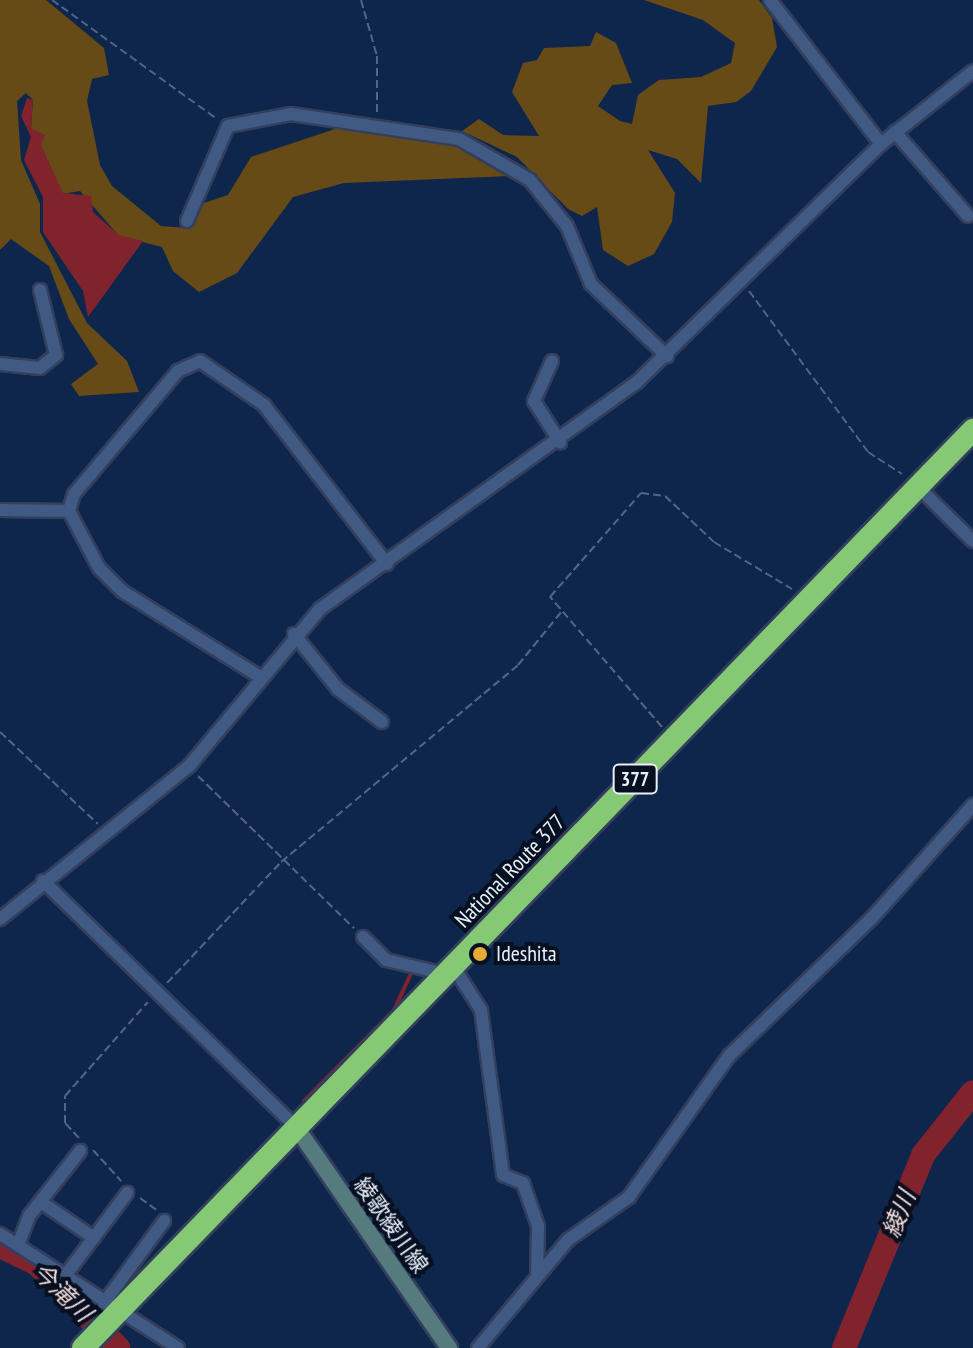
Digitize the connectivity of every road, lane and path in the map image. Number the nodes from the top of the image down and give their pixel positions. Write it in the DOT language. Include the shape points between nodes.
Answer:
graph roads {
  1 [pos="52,0"];
  2 [pos="361,0"];
  3 [pos="770,0"];
  4 [pos="973,71"];
  5 [pos="228,126"];
  6 [pos="377,127"];
  7 [pos="895,132"];
  8 [pos="881,144"];
  9 [pos="968,216"];
  10 [pos="187,221"];
  11 [pos="741,280"];
  12 [pos="40,290"];
  13 [pos="667,356"];
  14 [pos="552,361"];
  15 [pos="0,364"];
  16 [pos="973,430"];
  17 [pos="560,442"];
  18 [pos="918,487"];
  19 [pos="0,510"];
  20 [pos="69,511"];
  21 [pos="973,541"];
  22 [pos="387,564"];
  23 [pos="808,601"];
  24 [pos="562,611"];
  25 [pos="294,634"];
  26 [pos="260,677"];
  27 [pos="382,722"];
  28 [pos="0,732"];
  29 [pos="673,740"];
  30 [pos="190,765"];
  31 [pos="973,805"];
  32 [pos="109,834"];
  33 [pos="281,862"];
  34 [pos="43,881"];
  35 [pos="0,919"];
  36 [pos="363,937"];
  37 [pos="449,970"];
  38 [pos="158,992"];
  39 [pos="296,1127"];
  40 [pos="80,1151"];
  41 [pos="127,1193"];
  42 [pos="41,1202"];
  43 [pos="164,1221"];
  44 [pos="0,1234"];
  45 [pos="191,1236"];
  46 [pos="94,1238"];
  47 [pos="20,1240"];
  48 [pos="68,1272"];
  49 [pos="537,1277"];
  50 [pos="100,1326"];
  51 [pos="178,1348"];
  52 [pos="449,1348"];
  53 [pos="478,1348"];
  1 -- 5 [label="path"];
  2 -- 6 [label="path" via="377,56"];
  3 -- 8 [label="street"];
  4 -- 7 [label="street"];
  5 -- 6 [label="street" via="291,114"];
  5 -- 10 [label="street"];
  6 -- 13 [label="street" via="459,139 530,180 567,226 591,284"];
  7 -- 8 [label="street"];
  7 -- 9 [label="street"];
  8 -- 11 [label="street"];
  11 -- 13 [label="street"];
  11 -- 18 [label="path" via="868,452"];
  12 -- 15 [label="street" via="56,355 40,368"];
  13 -- 17 [label="street"];
  14 -- 17 [label="street" via="534,401"];
  16 -- 18 [label="highway, National Route 377 / 377"];
  17 -- 22 [label="street"];
  18 -- 21 [label="street"];
  18 -- 23 [label="highway, National Route 377 / 377"];
  19 -- 20 [label="street"];
  20 -- 22 [label="street" via="74,494 178,371 200,361 264,405"];
  20 -- 26 [label="street" via="99,568 122,591"];
  22 -- 25 [label="street"];
  23 -- 24 [label="path" via="714,542 665,496 648,491 550,597"];
  23 -- 29 [label="highway, National Route 377 / 377"];
  24 -- 29 [label="path"];
  24 -- 33 [label="path" via="518,665"];
  25 -- 26 [label="street"];
  25 -- 27 [label="street" via="338,689"];
  26 -- 30 [label="street"];
  28 -- 32 [label="path"];
  29 -- 37 [label="highway, National Route 377 / 377"];
  30 -- 32 [label="street"];
  30 -- 33 [label="path"];
  31 -- 49 [label="street" via="872,918 719,1067 629,1197 568,1240"];
  32 -- 34 [label="street"];
  33 -- 36 [label="path"];
  33 -- 38 [label="path"];
  34 -- 35 [label="street"];
  34 -- 38 [label="street"];
  36 -- 37 [label="street" via="386,960"];
  37 -- 39 [label="highway, National Route 377 / 377"];
  37 -- 49 [label="street" via="481,1010 503,1175 523,1183 538,1226"];
  38 -- 39 [label="street"];
  38 -- 45 [label="path" via="76,1080 62,1110 65,1123 123,1184"];
  39 -- 45 [label="highway, National Route 377 / 377"];
  39 -- 52 [label="main road, 綾歌綾川線"];
  40 -- 42 [label="street"];
  41 -- 46 [label="street"];
  42 -- 46 [label="street"];
  42 -- 47 [label="street"];
  43 -- 50 [label="street"];
  44 -- 47 [label="street"];
  45 -- 50 [label="highway, National Route 377 / 377"];
  46 -- 48 [label="street"];
  47 -- 48 [label="street"];
  48 -- 50 [label="street"];
  49 -- 53 [label="street"];
  50 -- 51 [label="street"];
}
